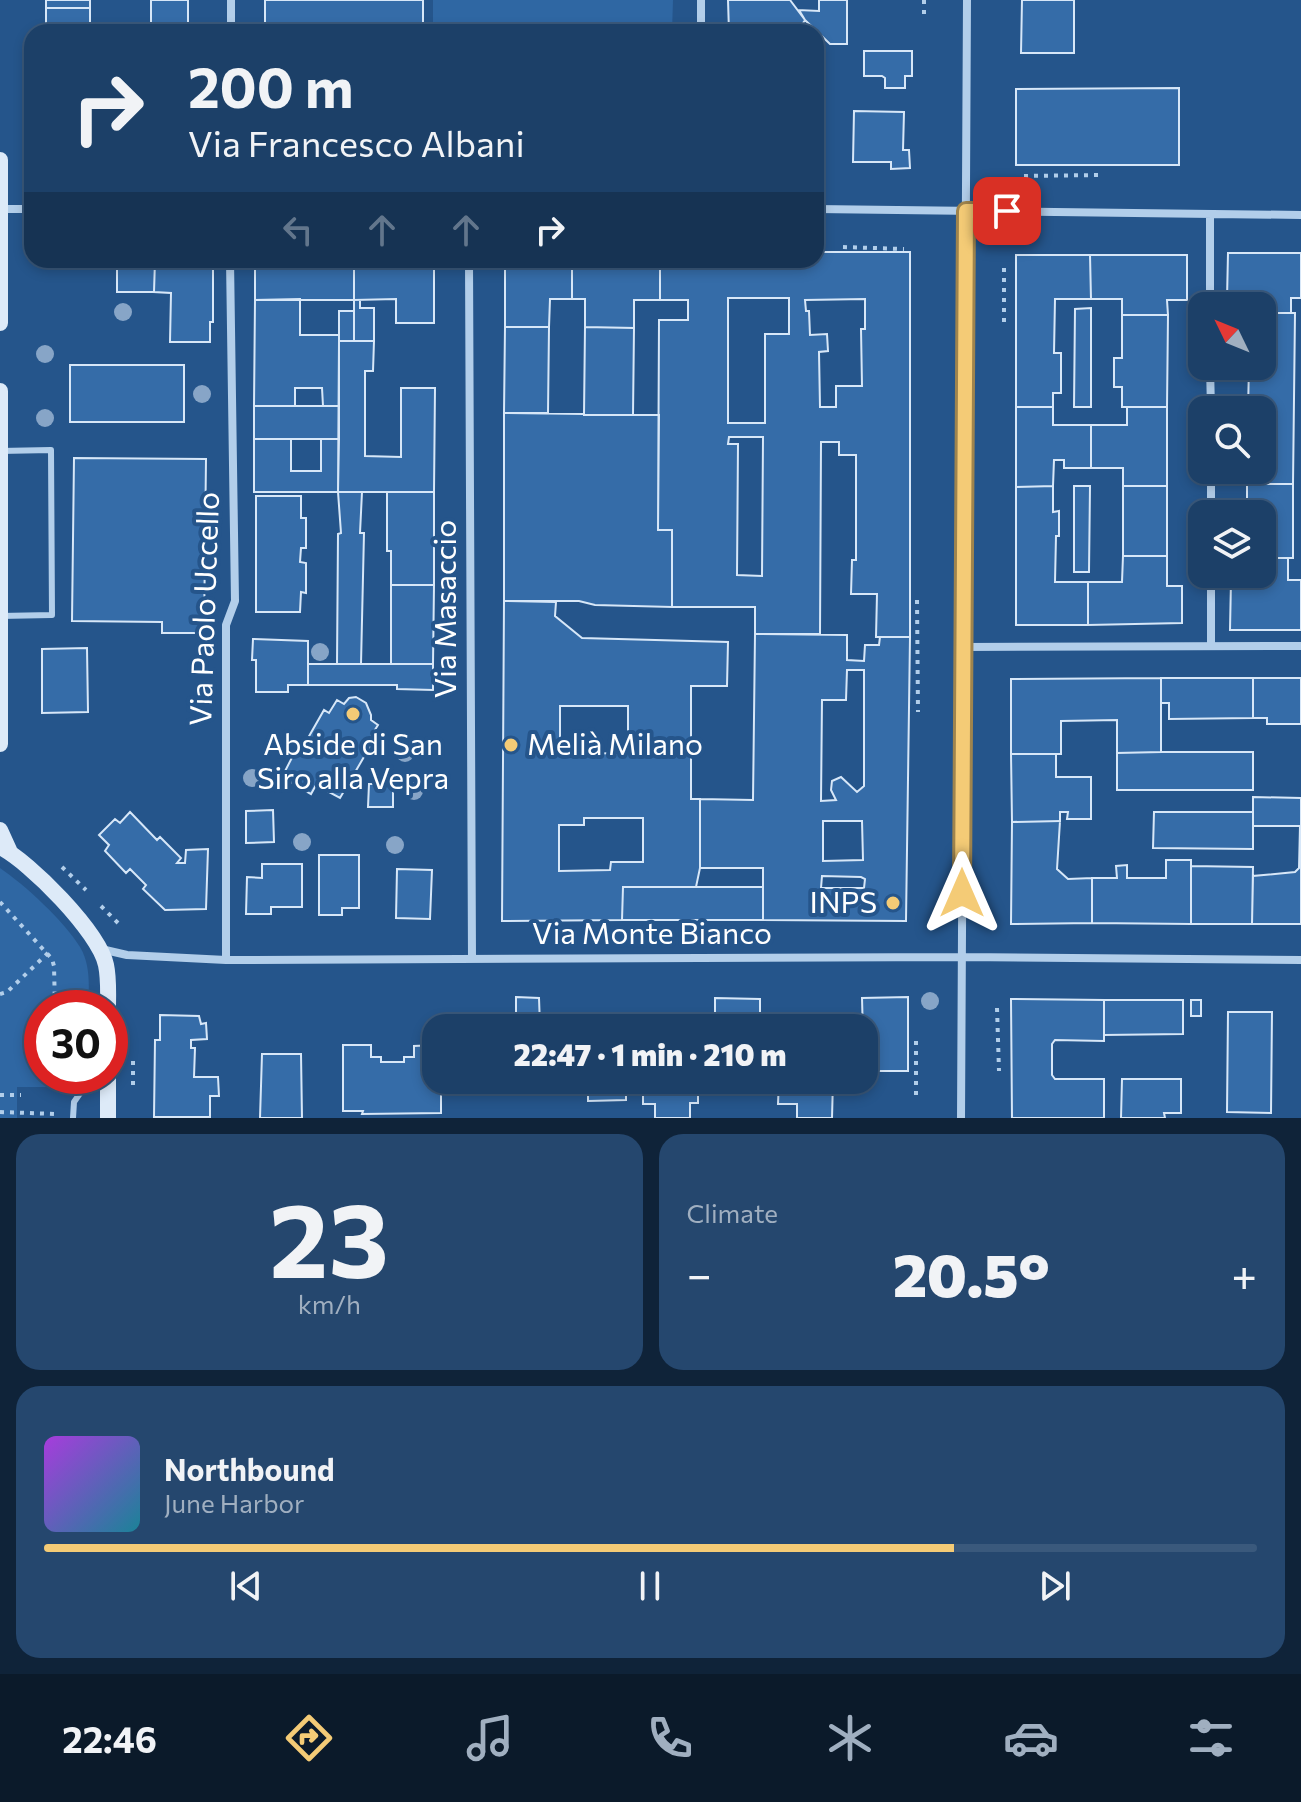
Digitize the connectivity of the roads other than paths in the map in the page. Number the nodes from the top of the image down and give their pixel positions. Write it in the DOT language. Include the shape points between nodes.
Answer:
graph roads {
  1 [pos="231,0"];
  2 [pos="701,0"];
  3 [pos="967,0"];
  4 [pos="231,24"];
  5 [pos="701,24"];
  6 [pos="0,160"];
  7 [pos="0,209"];
  8 [pos="24,209"];
  9 [pos="824,209"];
  10 [pos="966,211"];
  11 [pos="1210,214"];
  12 [pos="1301,215"];
  13 [pos="230,268"];
  14 [pos="469,268"];
  15 [pos="1210,292"];
  16 [pos="0,323"];
  17 [pos="0,391"];
  18 [pos="0,451"];
  19 [pos="1211,588"];
  20 [pos="0,616"];
  21 [pos="1211,645"];
  22 [pos="1301,646"];
  23 [pos="964,647"];
  24 [pos="0,743"];
  25 [pos="0,830"];
  26 [pos="5,850"];
  27 [pos="101,949"];
  28 [pos="962,957"];
  29 [pos="472,959"];
  30 [pos="226,960"];
  31 [pos="1301,960"];
  32 [pos="107,990"];
  33 [pos="80,1094"];
  34 [pos="108,1094"];
  35 [pos="73,1118"];
  36 [pos="108,1118"];
  37 [pos="961,1118"];
  1 -- 4 [label="street"];
  2 -- 5 [label="street"];
  3 -- 10 [label="street"];
  6 -- 7 [label="street"];
  7 -- 8 [label="street"];
  7 -- 16 [label="street"];
  9 -- 10 [label="street"];
  10 -- 11 [label="street"];
  10 -- 23 [label="street"];
  11 -- 12 [label="street"];
  11 -- 15 [label="street"];
  13 -- 30 [label="street, Via Paolo Uccello" via="235,601 226,625"];
  14 -- 29 [label="street, Via Masaccio"];
  17 -- 18 [label="street"];
  18 -- 20 [label="street"];
  18 -- 20 [label="lane" via="51,450 52,615"];
  19 -- 21 [label="street"];
  20 -- 24 [label="street"];
  21 -- 22 [label="street"];
  21 -- 23 [label="street"];
  23 -- 28 [label="street"];
  25 -- 26 [label="street"];
  26 -- 27 [label="street" via="82,922"];
  27 -- 30 [label="street, Via Monte Bianco"];
  27 -- 32 [label="street"];
  28 -- 29 [label="street, Via Monte Bianco"];
  28 -- 31 [label="street, Via Monte Bianco"];
  28 -- 37 [label="street"];
  29 -- 30 [label="street, Via Monte Bianco"];
  33 -- 35 [label="lane"];
  34 -- 36 [label="street"];
}
